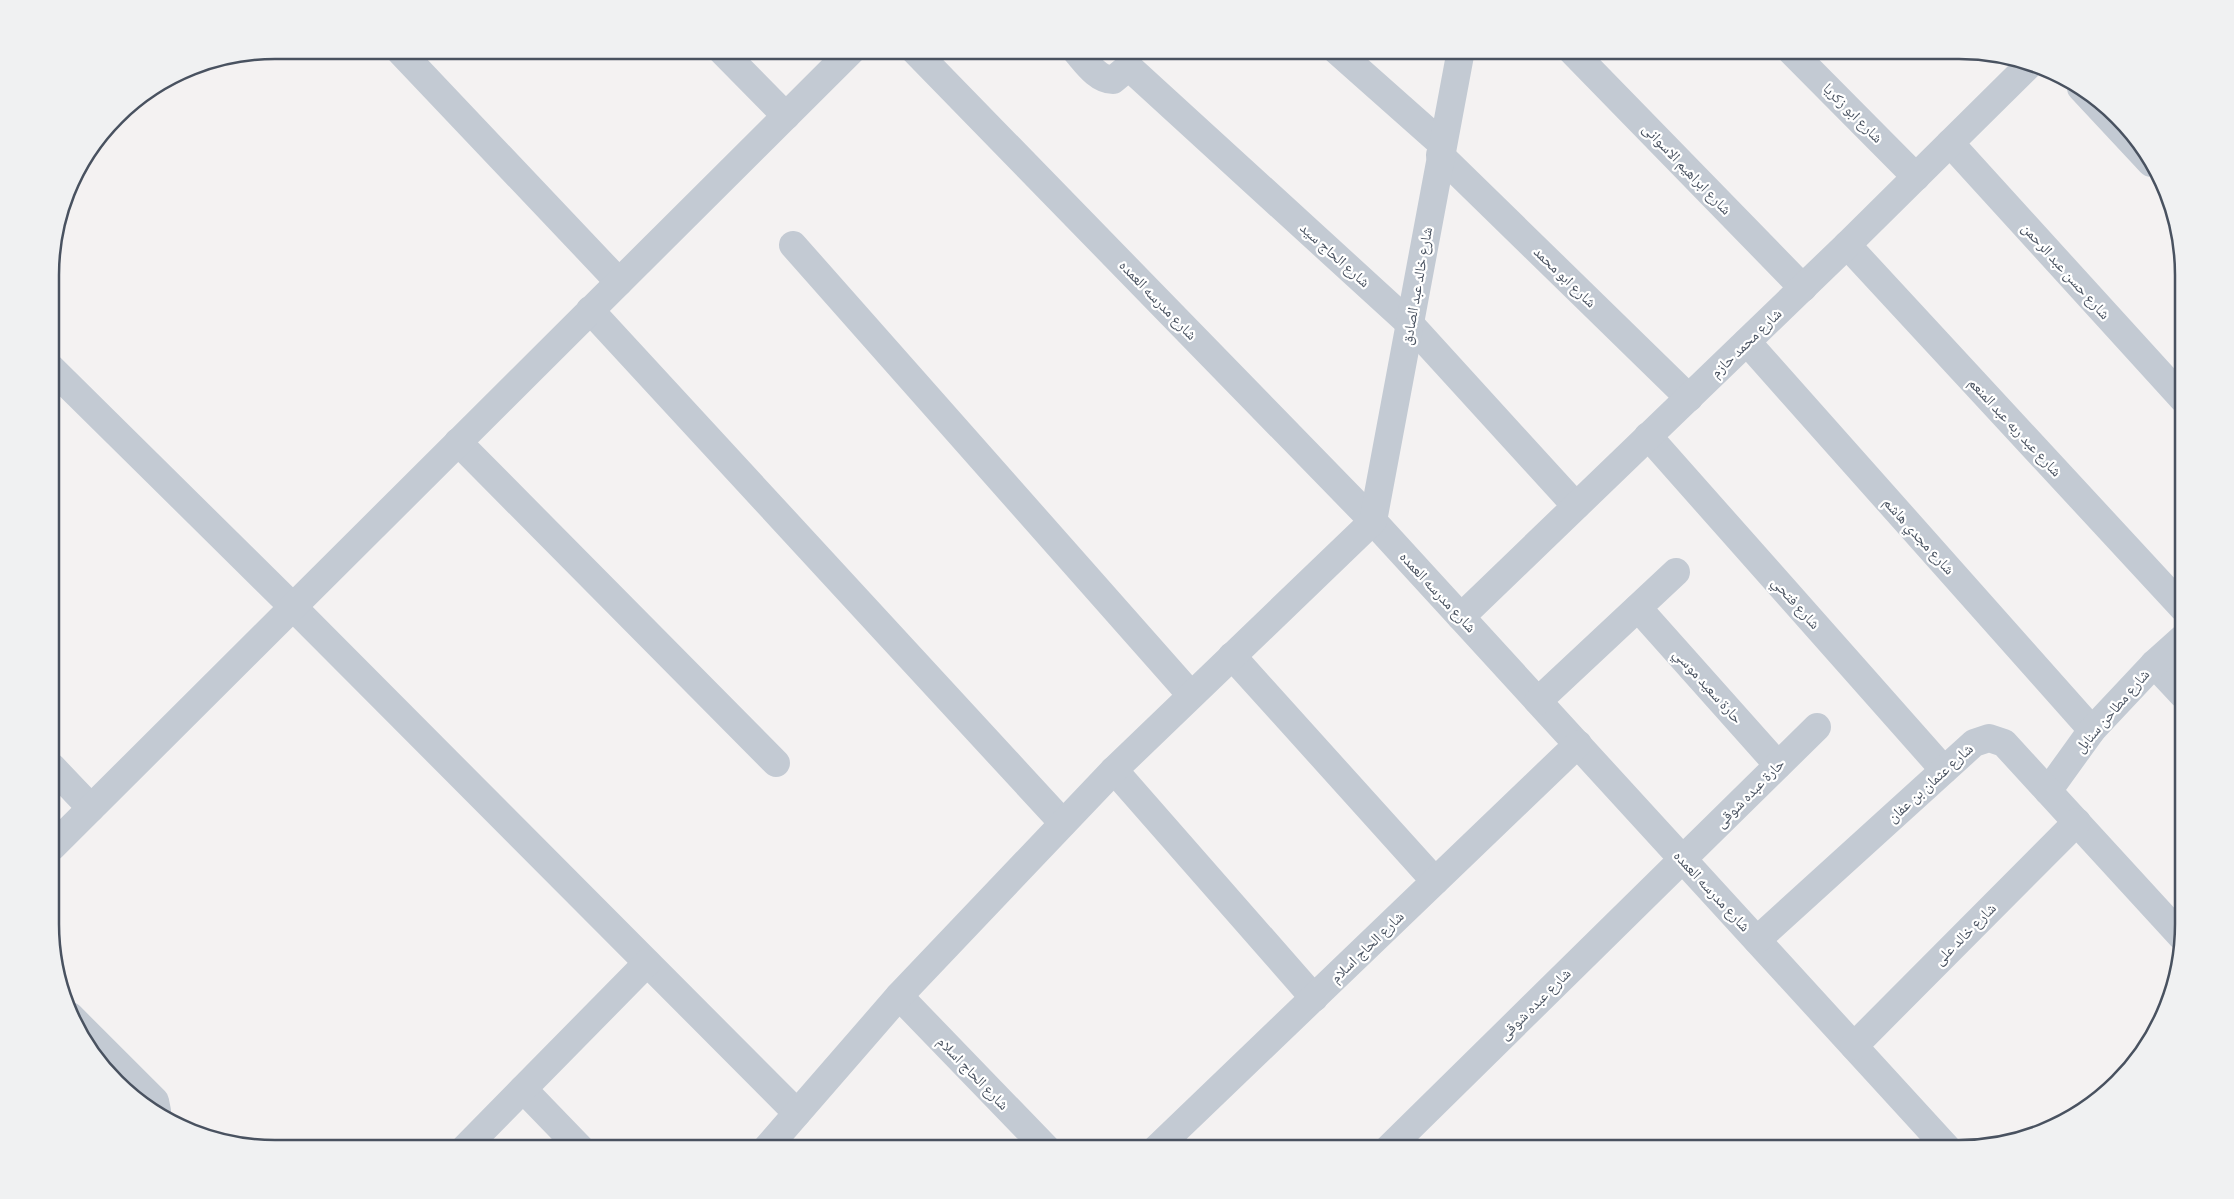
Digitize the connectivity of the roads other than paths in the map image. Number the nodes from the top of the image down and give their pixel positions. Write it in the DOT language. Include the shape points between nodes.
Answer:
graph roads {
  1 [pos="408,59"];
  2 [pos="730,59"];
  3 [pos="843,59"];
  4 [pos="923,59"];
  5 [pos="1083,59"];
  6 [pos="1346,59"];
  7 [pos="1459,59"];
  8 [pos="1580,59"];
  9 [pos="1799,59"];
  10 [pos="2020,67"];
  11 [pos="786,116"];
  12 [pos="1950,143"];
  13 [pos="1442,150"];
  14 [pos="1916,176"];
  15 [pos="793,245"];
  16 [pos="1847,245"];
  17 [pos="619,282"];
  18 [pos="1803,288"];
  19 [pos="590,310"];
  20 [pos="1410,324"];
  21 [pos="1747,342"];
  22 [pos="59,376"];
  23 [pos="2175,391"];
  24 [pos="1688,398"];
  25 [pos="1648,436"];
  26 [pos="458,442"];
  27 [pos="1576,506"];
  28 [pos="1372,521"];
  29 [pos="1676,572"];
  30 [pos="2175,599"];
  31 [pos="293,607"];
  32 [pos="1638,608"];
  33 [pos="1461,617"];
  34 [pos="2175,645"];
  35 [pos="1232,656"];
  36 [pos="2154,664"];
  37 [pos="2175,686"];
  38 [pos="1191,695"];
  39 [pos="1538,701"];
  40 [pos="1816,727"];
  41 [pos="2092,730"];
  42 [pos="1578,744"];
  43 [pos="776,763"];
  44 [pos="1778,765"];
  45 [pos="1114,770"];
  46 [pos="1944,770"];
  47 [pos="59,774"];
  48 [pos="2048,791"];
  49 [pos="91,808"];
  50 [pos="2077,822"];
  51 [pos="1063,823"];
  52 [pos="59,840"];
  53 [pos="1683,859"];
  54 [pos="1435,881"];
  55 [pos="2175,929"];
  56 [pos="1757,940"];
  57 [pos="647,963"];
  58 [pos="899,996"];
  59 [pos="1314,998"];
  60 [pos="91,1037"];
  61 [pos="1854,1046"];
  62 [pos="523,1089"];
  63 [pos="156,1104"];
  64 [pos="797,1113"];
  65 [pos="473,1140"];
  66 [pos="572,1140"];
  67 [pos="774,1140"];
  68 [pos="1038,1140"];
  69 [pos="1165,1140"];
  70 [pos="1397,1140"];
  71 [pos="1941,1140"];
  1 -- 17 [label="street"];
  2 -- 11 [label="street"];
  3 -- 11 [label="street"];
  4 -- 28 [label="street, شارع مدرسه العمده"];
  5 -- 20 [label="street, شارع الحاج سيد" via="1106,79 1113,80 1125,70 1132,70"];
  6 -- 13 [label="street, شارع ابو محمد"];
  7 -- 13 [label="street, شارع خالد عبد الصادق"];
  8 -- 18 [label="street, شارع ابراهيم الاسوانى"];
  9 -- 14 [label="street, شارع ابو زكريا"];
  10 -- 12 [label="street, شارع محمد حازم"];
  11 -- 17 [label="street"];
  12 -- 14 [label="street, شارع محمد حازم"];
  12 -- 23 [label="street, شارع حسن عبد الرحمن"];
  13 -- 20 [label="street, شارع خالد عبد الصادق"];
  13 -- 24 [label="street, شارع ابو محمد"];
  14 -- 16 [label="street, شارع محمد حازم"];
  15 -- 38 [label="street"];
  16 -- 18 [label="street, شارع محمد حازم"];
  16 -- 30 [label="street, شارع عبد ربه عبد المنعم"];
  17 -- 19 [label="street"];
  18 -- 21 [label="street, شارع محمد حازم"];
  19 -- 26 [label="street"];
  19 -- 51 [label="street"];
  20 -- 27 [label="street, شارع الحاج سيد"];
  20 -- 28 [label="street, شارع خالد عبد الصادق"];
  21 -- 24 [label="street, شارع محمد حازم"];
  21 -- 41 [label="street, شارع مجدي هاشم"];
  22 -- 31 [label="street"];
  24 -- 25 [label="street, شارع محمد حازم"];
  25 -- 27 [label="street, شارع محمد حازم"];
  25 -- 46 [label="street, شارع فتحي"];
  26 -- 31 [label="street"];
  26 -- 43 [label="street"];
  27 -- 33 [label="street, شارع محمد حازم"];
  28 -- 33 [label="street, شارع مدرسه العمده"];
  28 -- 35 [label="street"];
  29 -- 32 [label="street"];
  31 -- 49 [label="street"];
  31 -- 57 [label="street"];
  32 -- 39 [label="street"];
  32 -- 44 [label="street, حارة سعيد موسي"];
  33 -- 39 [label="street, شارع مدرسه العمده"];
  34 -- 36 [label="street, شارع مطاحن سنابل"];
  35 -- 38 [label="street"];
  35 -- 54 [label="street"];
  36 -- 37 [label="street"];
  36 -- 41 [label="street, شارع مطاحن سنابل"];
  38 -- 45 [label="street"];
  39 -- 42 [label="street, شارع مدرسه العمده"];
  40 -- 44 [label="street, حارة عبده شوقى"];
  41 -- 48 [label="street, شارع مطاحن سنابل"];
  42 -- 53 [label="street, شارع مدرسه العمده"];
  42 -- 54 [label="street, شارع الحاج اسلام"];
  44 -- 53 [label="street, حارة عبده شوقى"];
  45 -- 51 [label="street"];
  45 -- 59 [label="street"];
  46 -- 48 [label="street, شارع عثمان بن عفان" via="1974,743 1997,739"];
  46 -- 56 [label="street, شارع عثمان بن عفان"];
  47 -- 49 [label="street"];
  48 -- 50 [label="street, شارع عثمان بن عفان"];
  49 -- 52 [label="street"];
  50 -- 55 [label="street, شارع عثمان بن عفان"];
  50 -- 61 [label="street, شارع خالد على"];
  51 -- 58 [label="street"];
  53 -- 56 [label="street, شارع مدرسه العمده"];
  53 -- 70 [label="street, شارع عبده شوقى"];
  54 -- 59 [label="street, شارع الحاج اسلام"];
  56 -- 61 [label="street, شارع مدرسه العمده"];
  57 -- 62 [label="street"];
  57 -- 64 [label="street"];
  58 -- 64 [label="street"];
  58 -- 68 [label="street, شارع الحاج اسلام"];
  59 -- 69 [label="street, شارع الحاج اسلام"];
  60 -- 63 [label="street"];
  61 -- 71 [label="street, شارع مدرسه العمده"];
  62 -- 65 [label="street"];
  62 -- 66 [label="street"];
  64 -- 67 [label="street"];
}
